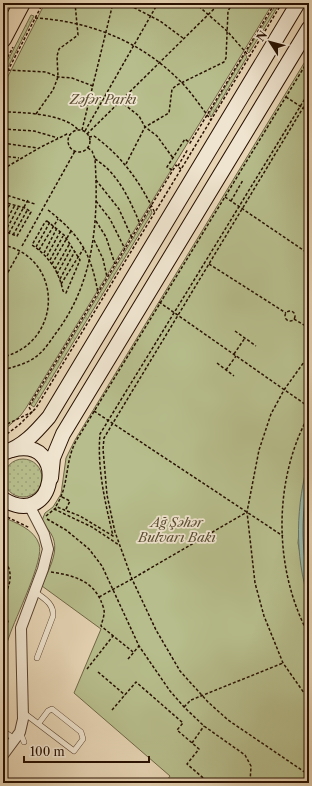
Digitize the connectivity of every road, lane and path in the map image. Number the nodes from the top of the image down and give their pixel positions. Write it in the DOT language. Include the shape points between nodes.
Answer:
graph roads {
  1 [pos="22,3"];
  2 [pos="43,3"];
  3 [pos="75,3"];
  4 [pos="113,3"];
  5 [pos="125,3"];
  6 [pos="158,3"];
  7 [pos="195,3"];
  8 [pos="220,3"];
  9 [pos="237,3"];
  10 [pos="274,3"];
  11 [pos="282,3"];
  12 [pos="298,3"];
  13 [pos="209,14"];
  14 [pos="151,16"];
  15 [pos="35,18"];
  16 [pos="77,24"];
  17 [pos="309,28"];
  18 [pos="227,31"];
  19 [pos="106,32"];
  20 [pos="184,38"];
  21 [pos="3,39"];
  22 [pos="134,46"];
  23 [pos="245,52"];
  24 [pos="249,56"];
  25 [pos="309,59"];
  26 [pos="159,63"];
  27 [pos="3,68"];
  28 [pos="8,70"];
  29 [pos="58,77"];
  30 [pos="3,80"];
  31 [pos="182,83"];
  32 [pos="94,86"];
  33 [pos="309,92"];
  34 [pos="286,97"];
  35 [pos="309,98"];
  36 [pos="120,101"];
  37 [pos="300,106"];
  38 [pos="303,108"];
  39 [pos="3,112"];
  40 [pos="309,112"];
  41 [pos="36,114"];
  42 [pos="207,114"];
  43 [pos="211,120"];
  44 [pos="145,127"];
  45 [pos="3,130"];
  46 [pos="78,130"];
  47 [pos="82,130"];
  48 [pos="85,132"];
  49 [pos="87,134"];
  50 [pos="70,135"];
  51 [pos="89,137"];
  52 [pos="58,138"];
  53 [pos="3,143"];
  54 [pos="38,148"];
  55 [pos="88,148"];
  56 [pos="188,149"];
  57 [pos="75,151"];
  58 [pos="3,156"];
  59 [pos="20,158"];
  60 [pos="172,158"];
  61 [pos="95,159"];
  62 [pos="126,164"];
  63 [pos="178,166"];
  64 [pos="3,169"];
  65 [pos="181,169"];
  66 [pos="173,170"];
  67 [pos="96,180"];
  68 [pos="243,180"];
  69 [pos="3,194"];
  70 [pos="9,195"];
  71 [pos="224,196"];
  72 [pos="28,200"];
  73 [pos="96,201"];
  74 [pos="231,201"];
  75 [pos="4,203"];
  76 [pos="10,204"];
  77 [pos="35,204"];
  78 [pos="15,205"];
  79 [pos="151,205"];
  80 [pos="19,206"];
  81 [pos="240,206"];
  82 [pos="3,207"];
  83 [pos="23,207"];
  84 [pos="28,209"];
  85 [pos="243,209"];
  86 [pos="48,210"];
  87 [pos="154,213"];
  88 [pos="3,216"];
  89 [pos="58,218"];
  90 [pos="96,221"];
  91 [pos="50,222"];
  92 [pos="140,224"];
  93 [pos="54,225"];
  94 [pos="3,226"];
  95 [pos="57,228"];
  96 [pos="60,231"];
  97 [pos="71,231"];
  98 [pos="4,232"];
  99 [pos="9,233"];
  100 [pos="13,235"];
  101 [pos="64,235"];
  102 [pos="132,238"];
  103 [pos="67,239"];
  104 [pos="94,239"];
  105 [pos="70,243"];
  106 [pos="3,245"];
  107 [pos="22,246"];
  108 [pos="72,247"];
  109 [pos="36,248"];
  110 [pos="84,248"];
  111 [pos="124,249"];
  112 [pos="39,250"];
  113 [pos="20,251"];
  114 [pos="75,251"];
  115 [pos="44,253"];
  116 [pos="309,254"];
  117 [pos="78,255"];
  118 [pos="47,256"];
  119 [pos="89,257"];
  120 [pos="50,260"];
  121 [pos="52,264"];
  122 [pos="115,264"];
  123 [pos="209,264"];
  124 [pos="55,269"];
  125 [pos="57,274"];
  126 [pos="107,277"];
  127 [pos="60,279"];
  128 [pos="3,281"];
  129 [pos="61,284"];
  130 [pos="98,294"];
  131 [pos="3,302"];
  132 [pos="160,302"];
  133 [pos="3,310"];
  134 [pos="175,312"];
  135 [pos="286,313"];
  136 [pos="178,314"];
  137 [pos="294,319"];
  138 [pos="309,328"];
  139 [pos="235,331"];
  140 [pos="245,338"];
  141 [pos="256,346"];
  142 [pos="234,354"];
  143 [pos="309,355"];
  144 [pos="236,356"];
  145 [pos="3,357"];
  146 [pos="217,363"];
  147 [pos="3,370"];
  148 [pos="226,370"];
  149 [pos="234,376"];
  150 [pos="284,390"];
  151 [pos="309,407"];
  152 [pos="94,411"];
  153 [pos="32,412"];
  154 [pos="309,415"];
  155 [pos="109,420"];
  156 [pos="113,423"];
  157 [pos="3,426"];
  158 [pos="3,437"];
  159 [pos="5,453"];
  160 [pos="51,478"];
  161 [pos="62,496"];
  162 [pos="5,504"];
  163 [pos="29,505"];
  164 [pos="54,509"];
  165 [pos="66,510"];
  166 [pos="247,512"];
  167 [pos="64,513"];
  168 [pos="29,528"];
  169 [pos="284,537"];
  170 [pos="120,546"];
  171 [pos="3,558"];
  172 [pos="51,572"];
  173 [pos="132,579"];
  174 [pos="112,589"];
  175 [pos="34,591"];
  176 [pos="99,597"];
  177 [pos="3,598"];
  178 [pos="3,605"];
  179 [pos="4,621"];
  180 [pos="8,622"];
  181 [pos="4,635"];
  182 [pos="114,635"];
  183 [pos="309,635"];
  184 [pos="3,641"];
  185 [pos="139,646"];
  186 [pos="133,652"];
  187 [pos="37,658"];
  188 [pos="128,659"];
  189 [pos="283,662"];
  190 [pos="87,669"];
  191 [pos="98,672"];
  192 [pos="125,695"];
  193 [pos="201,696"];
  194 [pos="309,700"];
  195 [pos="184,707"];
  196 [pos="112,710"];
  197 [pos="24,713"];
  198 [pos="39,723"];
  199 [pos="204,726"];
  200 [pos="3,731"];
  201 [pos="20,737"];
  202 [pos="192,743"];
  203 [pos="3,755"];
  204 [pos="309,775"];
  205 [pos="208,783"];
  206 [pos="250,783"];
  1 -- 21 [label="highway"];
  2 -- 15 [label="path"];
  3 -- 16 [label="path"];
  4 -- 19 [label="path"];
  5 -- 14 [label="path"];
  6 -- 14 [label="path"];
  7 -- 13 [label="path"];
  8 -- 13 [label="path"];
  9 -- 18 [label="path" via="228,11"];
  10 -- 23 [label="path"];
  11 -- 24 [label="path"];
  12 -- 159 [label="main road" via="49,417 26,441"];
  13 -- 18 [label="path"];
  13 -- 20 [label="path"];
  14 -- 20 [label="path"];
  14 -- 22 [label="path"];
  15 -- 16 [label="path"];
  15 -- 28 [label="path"];
  16 -- 19 [label="path"];
  16 -- 29 [label="path" via="76,37 57,52"];
  17 -- 160 [label="main road" via="63,434 53,458"];
  18 -- 23 [label="path"];
  18 -- 31 [label="path" via="224,62"];
  19 -- 22 [label="path"];
  19 -- 32 [label="path"];
  20 -- 26 [label="path"];
  22 -- 26 [label="path"];
  22 -- 48 [label="path"];
  23 -- 24 [label="path"];
  23 -- 42 [label="path"];
  24 -- 43 [label="path"];
  25 -- 34 [label="path"];
  26 -- 31 [label="path"];
  26 -- 36 [label="path"];
  27 -- 28 [label="path"];
  28 -- 29 [label="path" via="46,72"];
  28 -- 30 [label="path"];
  29 -- 32 [label="path" via="72,78"];
  29 -- 41 [label="path" via="53,90"];
  31 -- 42 [label="path"];
  31 -- 44 [label="path" via="171,92 169,113 166,117"];
  32 -- 47 [label="path"];
  33 -- 37 [label="path"];
  34 -- 37 [label="path"];
  34 -- 71 [label="path"];
  35 -- 38 [label="path"];
  36 -- 44 [label="path" via="138,116"];
  36 -- 49 [label="path"];
  37 -- 38 [label="path"];
  37 -- 81 [label="path"];
  38 -- 40 [label="path"];
  38 -- 85 [label="path"];
  39 -- 41 [label="path"];
  41 -- 46 [label="path" via="65,121"];
  42 -- 43 [label="path"];
  42 -- 60 [label="path" via="190,143 184,139"];
  43 -- 65 [label="path"];
  44 -- 60 [label="path" via="157,136"];
  44 -- 62 [label="path"];
  45 -- 52 [label="path" via="34,131"];
  46 -- 47 [label="path"];
  46 -- 50 [label="path"];
  47 -- 48 [label="path"];
  48 -- 49 [label="path"];
  49 -- 51 [label="path"];
  50 -- 52 [label="path"];
  50 -- 57 [label="path" via="68,142"];
  51 -- 55 [label="path"];
  51 -- 62 [label="path" via="94,136"];
  52 -- 54 [label="path"];
  53 -- 54 [label="path"];
  54 -- 59 [label="path"];
  55 -- 57 [label="path" via="82,152"];
  55 -- 61 [label="path"];
  56 -- 63 [label="path"];
  57 -- 107 [label="path"];
  58 -- 59 [label="path"];
  59 -- 64 [label="path"];
  60 -- 66 [label="path" via="167,167"];
  61 -- 67 [label="path"];
  61 -- 92 [label="path" via="119,183 131,202"];
  62 -- 79 [label="path"];
  63 -- 65 [label="path"];
  63 -- 66 [label="path" via="176,165"];
  65 -- 87 [label="path"];
  66 -- 79 [label="path"];
  67 -- 73 [label="path"];
  67 -- 102 [label="path" via="118,209"];
  68 -- 74 [label="path"];
  69 -- 70 [label="path"];
  70 -- 72 [label="path"];
  70 -- 75 [label="path"];
  71 -- 74 [label="path"];
  71 -- 132 [label="path"];
  72 -- 77 [label="path"];
  72 -- 83 [label="path"];
  73 -- 90 [label="path"];
  73 -- 111 [label="path" via="110,219"];
  74 -- 81 [label="path"];
  75 -- 76 [label="path"];
  75 -- 82 [label="path"];
  76 -- 78 [label="path"];
  76 -- 88 [label="path"];
  78 -- 80 [label="path"];
  78 -- 94 [label="path"];
  79 -- 87 [label="path"];
  79 -- 92 [label="path"];
  80 -- 83 [label="path"];
  80 -- 98 [label="path"];
  81 -- 85 [label="path"];
  81 -- 134 [label="path"];
  83 -- 84 [label="path"];
  83 -- 99 [label="path"];
  84 -- 100 [label="path"];
  84 -- 100 [label="path" via="31,212 27,219 17,236"];
  85 -- 116 [label="path"];
  85 -- 123 [label="path"];
  86 -- 89 [label="path"];
  87 -- 153 [label="path"];
  89 -- 93 [label="path"];
  89 -- 97 [label="path"];
  90 -- 104 [label="path"];
  90 -- 122 [label="path" via="106,237"];
  91 -- 93 [label="path"];
  91 -- 109 [label="path"];
  91 -- 109 [label="path" via="45,222 32,245"];
  92 -- 102 [label="path"];
  93 -- 95 [label="path"];
  93 -- 112 [label="path"];
  95 -- 96 [label="path"];
  95 -- 115 [label="path"];
  96 -- 101 [label="path"];
  96 -- 118 [label="path"];
  97 -- 103 [label="path"];
  97 -- 110 [label="path"];
  98 -- 99 [label="path"];
  99 -- 100 [label="path"];
  101 -- 103 [label="path"];
  101 -- 120 [label="path"];
  102 -- 111 [label="path"];
  103 -- 105 [label="path"];
  103 -- 121 [label="path"];
  104 -- 119 [label="path"];
  104 -- 126 [label="path" via="101,253"];
  105 -- 108 [label="path"];
  105 -- 124 [label="path"];
  106 -- 113 [label="path"];
  108 -- 114 [label="path"];
  108 -- 125 [label="path"];
  109 -- 112 [label="path"];
  110 -- 117 [label="path"];
  110 -- 119 [label="path"];
  111 -- 122 [label="path"];
  112 -- 115 [label="path"];
  113 -- 128 [label="path"];
  113 -- 145 [label="path" via="33,262 43,276 48,292 48,310 43,326 34,340 20,351"];
  114 -- 117 [label="path"];
  114 -- 127 [label="path"];
  115 -- 118 [label="path"];
  117 -- 129 [label="path"];
  117 -- 129 [label="path" via="80,262 66,293"];
  118 -- 120 [label="path"];
  119 -- 130 [label="path"];
  119 -- 147 [label="path" via="87,270 69,314 46,346 33,359"];
  120 -- 121 [label="path"];
  121 -- 124 [label="path"];
  122 -- 126 [label="path"];
  123 -- 135 [label="path"];
  123 -- 136 [label="path"];
  124 -- 125 [label="path"];
  125 -- 127 [label="path"];
  126 -- 130 [label="path"];
  127 -- 129 [label="path"];
  130 -- 153 [label="path" via="30,404"];
  131 -- 133 [label="path"];
  132 -- 134 [label="path"];
  132 -- 152 [label="path"];
  134 -- 136 [label="path"];
  134 -- 155 [label="path"];
  135 -- 137 [label="path" via="287,320"];
  135 -- 137 [label="path" via="292,312 295,315"];
  136 -- 142 [label="path"];
  136 -- 156 [label="path"];
  137 -- 138 [label="path"];
  139 -- 140 [label="path"];
  140 -- 141 [label="path"];
  140 -- 142 [label="path"];
  142 -- 144 [label="path"];
  143 -- 150 [label="path"];
  144 -- 148 [label="path"];
  144 -- 150 [label="path"];
  146 -- 148 [label="path"];
  148 -- 149 [label="path"];
  150 -- 151 [label="path"];
  150 -- 166 [label="path" via="271,414 259,450"];
  152 -- 155 [label="path"];
  152 -- 161 [label="path" via="71,450 66,486"];
  153 -- 157 [label="path"];
  153 -- 158 [label="path"];
  154 -- 169 [label="path" via="293,448 284,483"];
  155 -- 156 [label="path"];
  155 -- 165 [label="path" via="100,434 98,454 113,536"];
  156 -- 166 [label="path"];
  156 -- 170 [label="path" via="104,438 103,449 107,495 114,532"];
  159 -- 160 [label="main road" via="20,448 38,453 46,460"];
  160 -- 163 [label="main road" via="44,495"];
  161 -- 164 [label="path"];
  161 -- 165 [label="path" via="70,501"];
  162 -- 163 [label="main road"];
  162 -- 168 [label="path"];
  163 -- 175 [label="street" via="44,534 48,549"];
  164 -- 165 [label="path" via="57,506"];
  164 -- 167 [label="path"];
  164 -- 174 [label="path" via="43,517 66,530 89,549 102,566"];
  165 -- 167 [label="path"];
  166 -- 169 [label="path"];
  166 -- 173 [label="path"];
  166 -- 189 [label="path" via="255,583 264,616"];
  167 -- 170 [label="path" via="92,527"];
  169 -- 183 [label="path" via="290,588"];
  170 -- 173 [label="path"];
  171 -- 177 [label="path" via="11,577"];
  172 -- 176 [label="path" via="81,579 91,586"];
  173 -- 174 [label="path"];
  173 -- 193 [label="path" via="168,652"];
  174 -- 176 [label="path"];
  174 -- 185 [label="path"];
  175 -- 187 [label="lane" via="46,600 53,610"];
  175 -- 197 [label="street" via="21,628"];
  176 -- 182 [label="path" via="104,614 101,626"];
  178 -- 180 [label="path"];
  179 -- 180 [label="path"];
  180 -- 181 [label="path"];
  181 -- 184 [label="path"];
  182 -- 186 [label="path"];
  182 -- 190 [label="path"];
  185 -- 186 [label="path"];
  185 -- 195 [label="path"];
  186 -- 188 [label="path"];
  189 -- 193 [label="path"];
  189 -- 194 [label="path"];
  191 -- 192 [label="path"];
  192 -- 196 [label="path"];
  192 -- 202 [label="path" via="136,682 183,723 177,730"];
  193 -- 195 [label="path" via="191,700"];
  193 -- 204 [label="path" via="228,720"];
  195 -- 199 [label="path"];
  197 -- 198 [label="lane"];
  197 -- 201 [label="street"];
  198 -- 198 [label="lane" via="52,709 81,732 83,739 74,751"];
  199 -- 202 [label="path"];
  199 -- 206 [label="path" via="245,755 251,766"];
  200 -- 201 [label="lane"];
  201 -- 203 [label="street"];
  202 -- 205 [label="path" via="199,749 187,764"];
}
